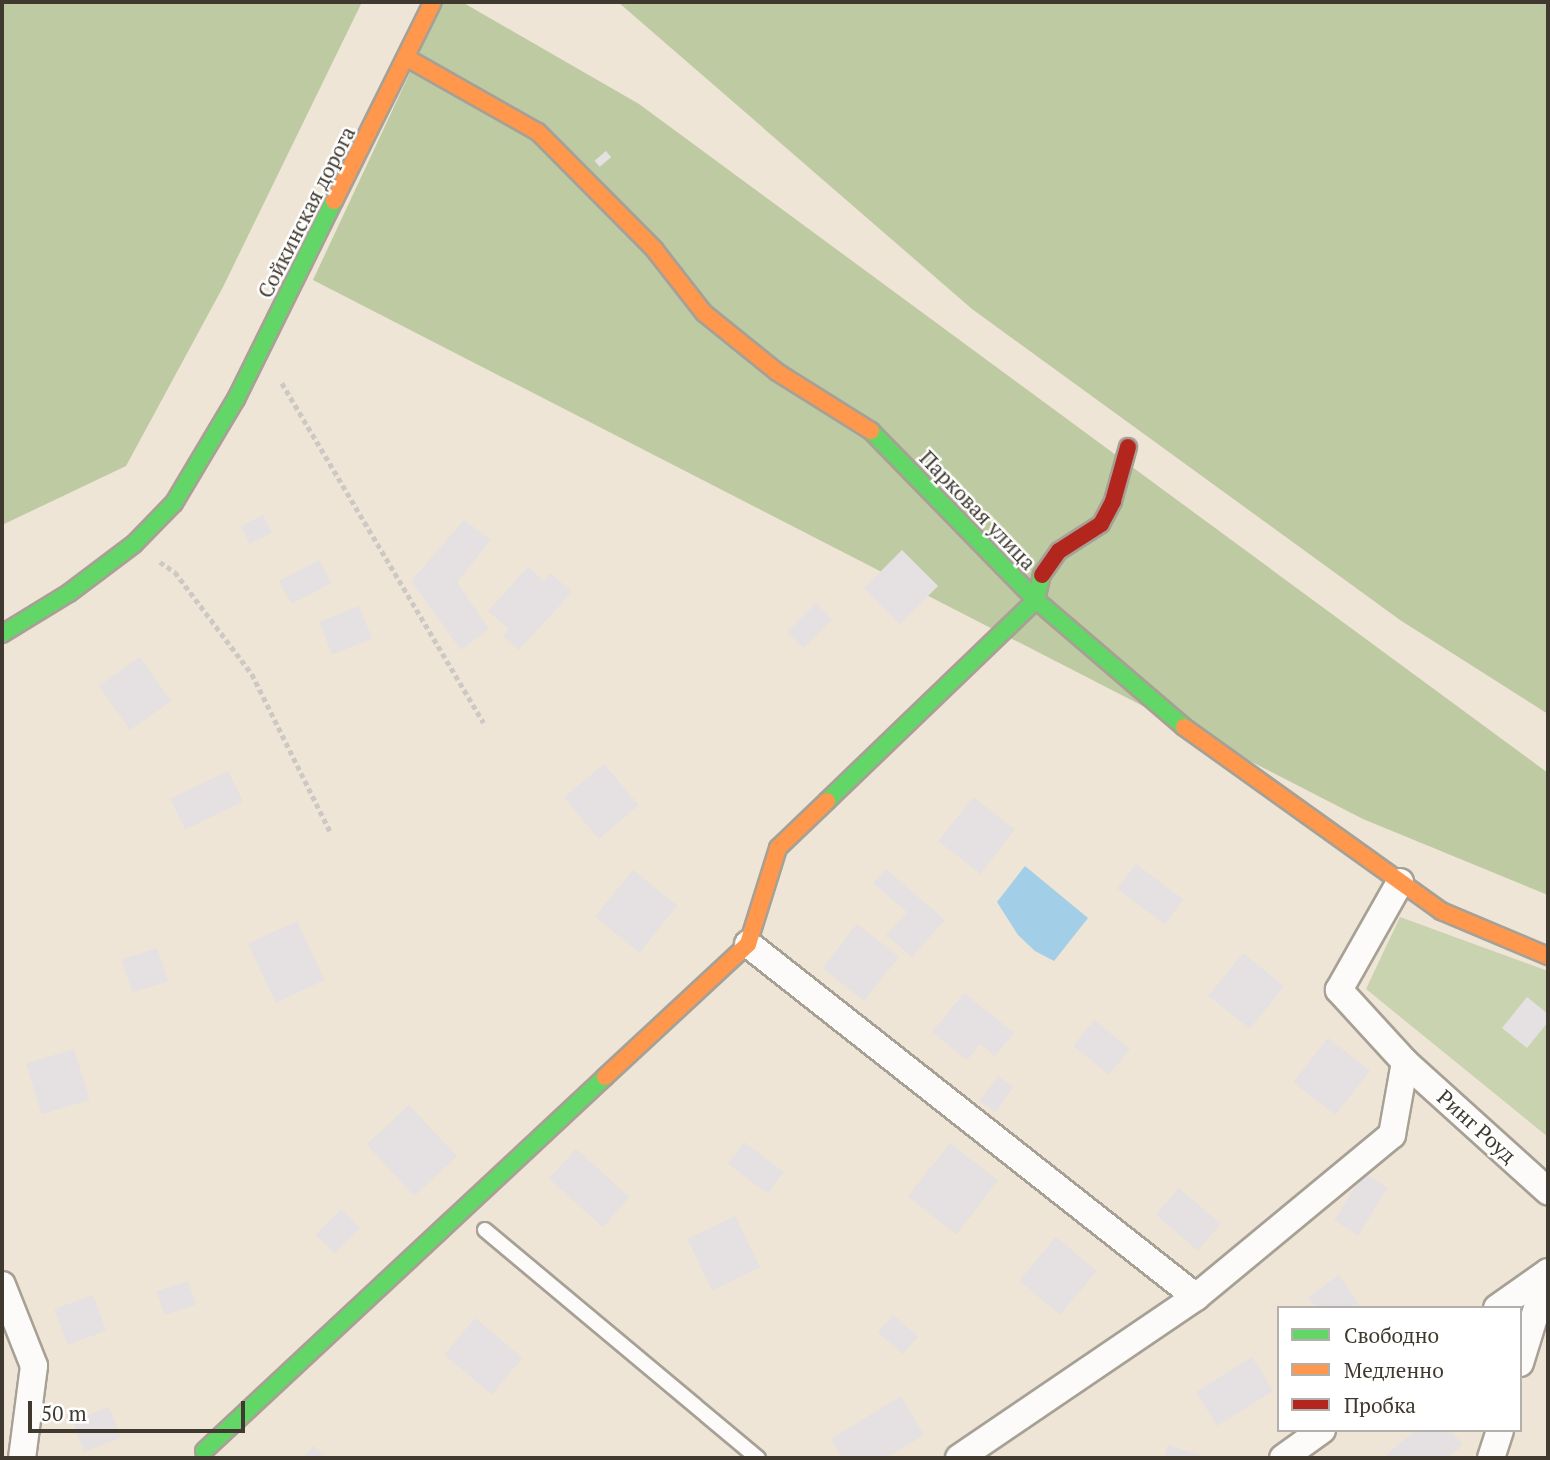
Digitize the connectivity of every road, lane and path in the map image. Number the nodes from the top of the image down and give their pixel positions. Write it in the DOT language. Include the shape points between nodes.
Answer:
graph roads {
  1 [pos="433,2"];
  2 [pos="407,58"];
  3 [pos="261,349"];
  4 [pos="1128,447"];
  5 [pos="134,544"];
  6 [pos="1036,600"];
  7 [pos="2,634"];
  8 [pos="484,723"];
  9 [pos="331,833"];
  10 [pos="1400,882"];
  11 [pos="748,944"];
  12 [pos="1548,956"];
  13 [pos="1405,1062"];
  14 [pos="1548,1191"];
  15 [pos="485,1230"];
  16 [pos="1548,1272"];
  17 [pos="2,1285"];
  18 [pos="1196,1297"];
  19 [pos="1500,1306"];
  20 [pos="1522,1356"];
  21 [pos="1319,1432"];
  22 [pos="1499,1432"];
  23 [pos="204,1451"];
  24 [pos="22,1458"];
  25 [pos="758,1458"];
  26 [pos="959,1458"];
  27 [pos="1283,1458"];
  28 [pos="1491,1458"];
  1 -- 2 [label="street, Сойкинская дорога"];
  2 -- 3 [label="street, Сойкинская дорога"];
  2 -- 6 [label="street, Парковая улица" via="538,132 635,229 704,313 777,372 875,434"];
  3 -- 5 [label="street, Сойкинская дорога" via="174,503"];
  3 -- 8 [label="path"];
  4 -- 6 [label="street" via="1113,501 1101,524 1059,551 1043,571"];
  5 -- 7 [label="street, Сойкинская дорога" via="69,593"];
  5 -- 9 [label="path" via="175,572 252,674"];
  6 -- 10 [label="street, Парковая улица" via="1153,705"];
  6 -- 11 [label="street" via="778,848"];
  10 -- 12 [label="street, Парковая улица" via="1441,911"];
  10 -- 13 [label="street, Ринг Роуд" via="1339,990"];
  11 -- 18 [label="street"];
  11 -- 23 [label="street"];
  13 -- 14 [label="street, Ринг Роуд"];
  13 -- 18 [label="street" via="1392,1135"];
  15 -- 25 [label="lane"];
  16 -- 19 [label="street"];
  16 -- 20 [label="street"];
  17 -- 24 [label="street" via="34,1366"];
  18 -- 26 [label="street"];
  21 -- 27 [label="street"];
  22 -- 28 [label="street"];
}
